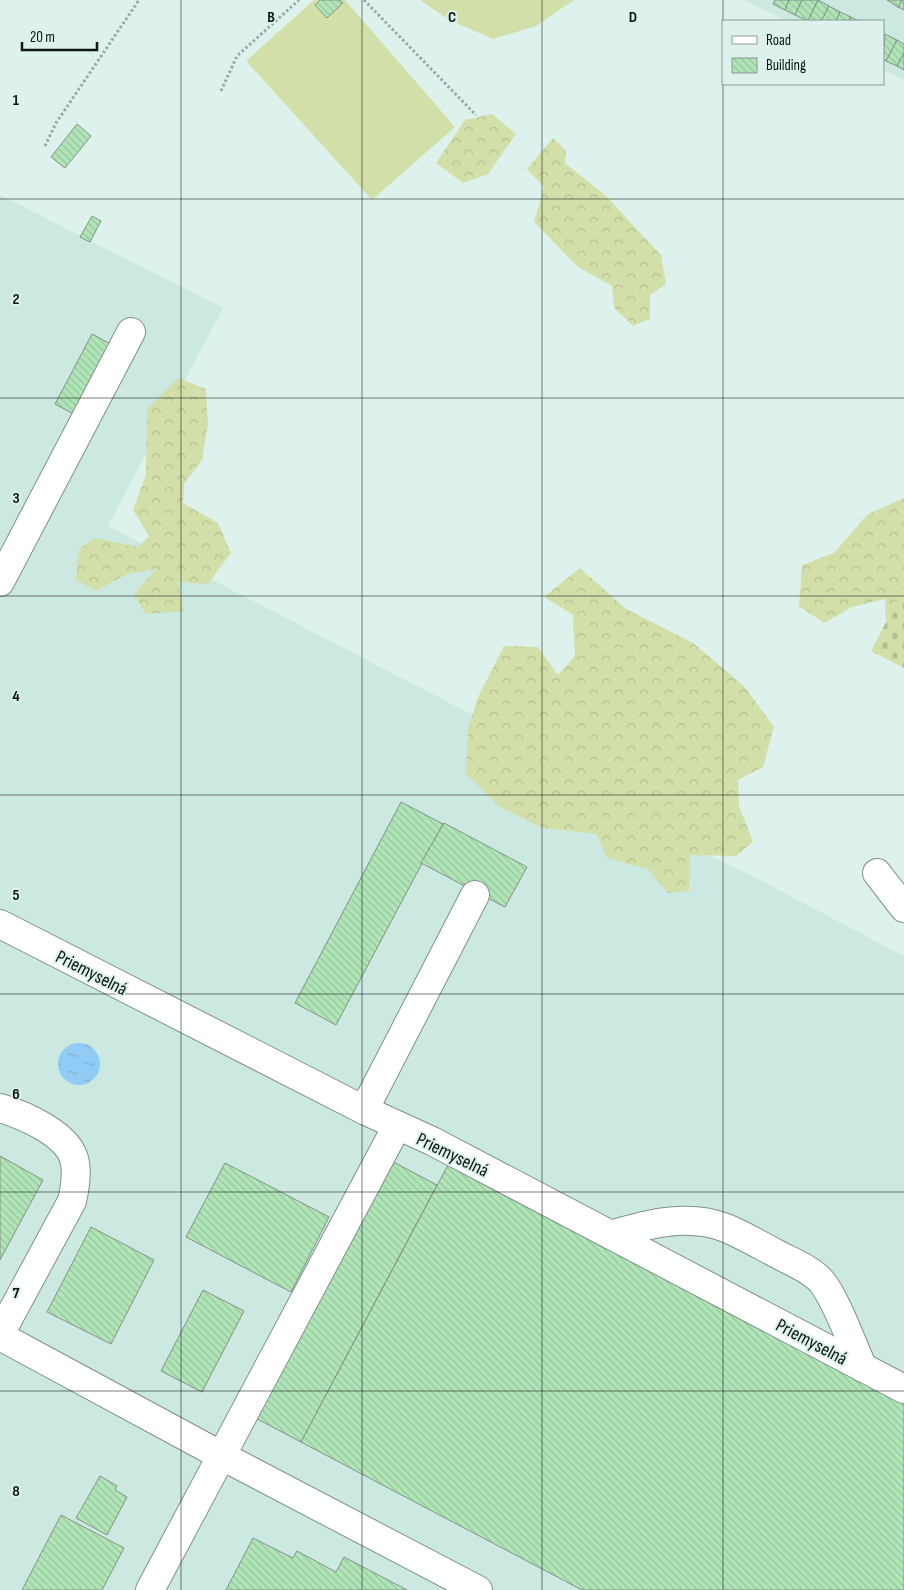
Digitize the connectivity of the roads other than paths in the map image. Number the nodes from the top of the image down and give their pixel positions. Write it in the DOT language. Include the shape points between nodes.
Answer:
graph roads {
  1 [pos="131,332"];
  2 [pos="0,582"];
  3 [pos="876,873"];
  4 [pos="475,895"];
  5 [pos="904,908"];
  6 [pos="0,924"];
  7 [pos="0,1108"];
  8 [pos="364,1110"];
  9 [pos="396,1126"];
  10 [pos="610,1235"];
  11 [pos="0,1335"];
  12 [pos="863,1368"];
  13 [pos="904,1389"];
  14 [pos="222,1456"];
  15 [pos="150,1590"];
  16 [pos="478,1590"];
  1 -- 2 [label="street"];
  3 -- 5 [label="street"];
  4 -- 8 [label="street"];
  6 -- 8 [label="street, Priemyselná"];
  7 -- 11 [label="street" via="45,1128 66,1144 75,1160 76,1180 72,1201"];
  8 -- 9 [label="street, Priemyselná"];
  9 -- 10 [label="street, Priemyselná" via="432,1141"];
  9 -- 14 [label="street"];
  10 -- 12 [label="street, Priemyselná"];
  10 -- 12 [label="street" via="653,1223 709,1223 726,1228 798,1265 821,1281 830,1295"];
  11 -- 14 [label="street"];
  12 -- 13 [label="street, Priemyselná"];
  14 -- 15 [label="street"];
  14 -- 16 [label="street"];
}
